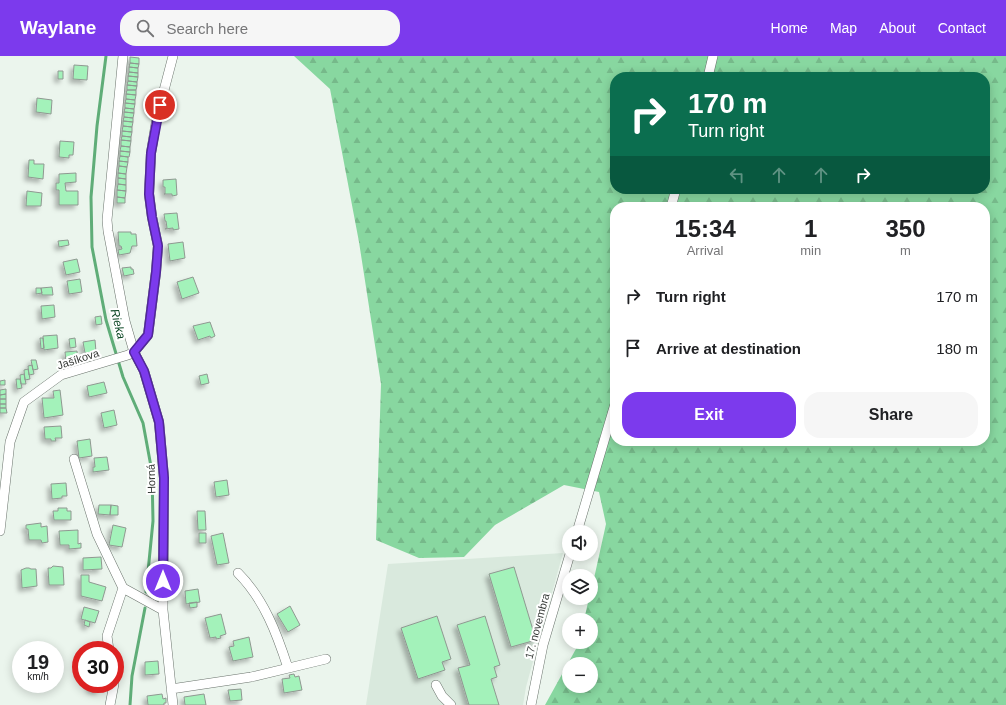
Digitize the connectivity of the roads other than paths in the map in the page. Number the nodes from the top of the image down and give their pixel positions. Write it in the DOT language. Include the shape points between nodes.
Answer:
graph roads {
  1 [pos="123,56"];
  2 [pos="173,56"];
  3 [pos="714,56"];
  4 [pos="709,72"];
  5 [pos="131,354"];
  6 [pos="610,421"];
  7 [pos="74,459"];
  8 [pos="579,525"];
  9 [pos="0,531"];
  10 [pos="568,561"];
  11 [pos="238,573"];
  12 [pos="123,588"];
  13 [pos="163,610"];
  14 [pos="108,641"];
  15 [pos="326,659"];
  16 [pos="288,668"];
  17 [pos="436,685"];
  18 [pos="171,689"];
  19 [pos="112,693"];
  20 [pos="110,705"];
  21 [pos="173,705"];
  22 [pos="451,705"];
  23 [pos="532,705"];
  1 -- 5 [label="street, Horná" via="108,231"];
  2 -- 5 [label="street" via="157,117 151,153 149,194 158,246 148,335"];
  3 -- 4 [label="street"];
  5 -- 9 [label="street, Jašíkova" via="61,375 24,402 10,442"];
  5 -- 13 [label="street, Horná" via="144,371 159,422 164,478"];
  6 -- 8 [label="street"];
  7 -- 12 [label="street" via="98,534"];
  10 -- 23 [label="street, 17. novembra" via="543,644"];
  11 -- 16 [label="street" via="256,594"];
  12 -- 13 [label="street"];
  12 -- 14 [label="street" via="107,636"];
  13 -- 18 [label="street, Horná"];
  15 -- 16 [label="street"];
  16 -- 18 [label="street" via="251,677"];
  17 -- 22 [label="street"];
  18 -- 21 [label="street, Horná"];
  19 -- 20 [label="street"];
}
